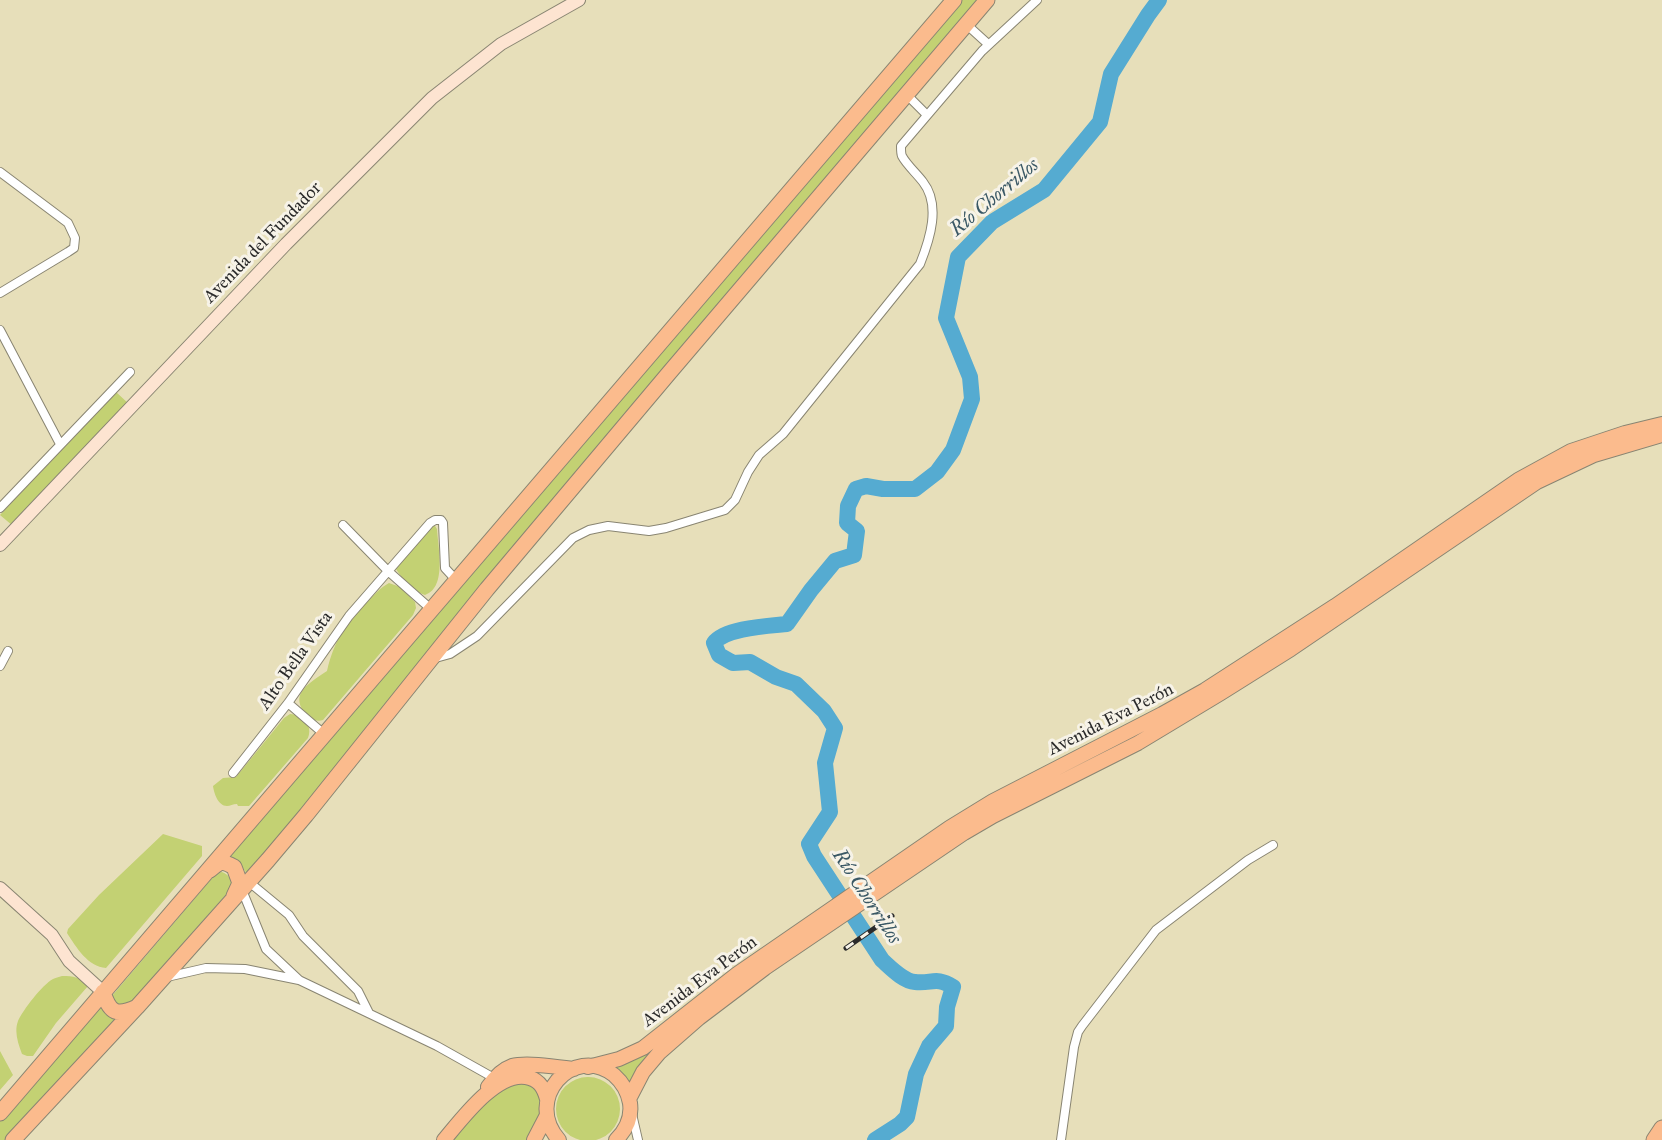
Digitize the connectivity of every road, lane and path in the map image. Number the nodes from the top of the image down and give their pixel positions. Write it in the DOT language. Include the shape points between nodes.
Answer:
graph roads {
  1 [pos="579,0"];
  2 [pos="954,0"];
  3 [pos="987,0"];
  4 [pos="1037,0"];
  5 [pos="966,24"];
  6 [pos="988,44"];
  7 [pos="906,94"];
  8 [pos="927,115"];
  9 [pos="0,172"];
  10 [pos="0,293"];
  11 [pos="0,330"];
  12 [pos="130,372"];
  13 [pos="1662,424"];
  14 [pos="1662,435"];
  15 [pos="60,444"];
  16 [pos="0,508"];
  17 [pos="343,525"];
  18 [pos="12,532"];
  19 [pos="0,540"];
  20 [pos="0,545"];
  21 [pos="387,571"];
  22 [pos="457,581"];
  23 [pos="432,610"];
  24 [pos="8,651"];
  25 [pos="432,659"];
  26 [pos="0,666"];
  27 [pos="288,703"];
  28 [pos="324,734"];
  29 [pos="234,773"];
  30 [pos="1273,845"];
  31 [pos="201,878"];
  32 [pos="245,886"];
  33 [pos="876,886"];
  34 [pos="0,888"];
  35 [pos="224,911"];
  36 [pos="818,925"];
  37 [pos="164,978"];
  38 [pos="299,980"];
  39 [pos="103,992"];
  40 [pos="137,1007"];
  41 [pos="369,1014"];
  42 [pos="581,1068"];
  43 [pos="494,1078"];
  44 [pos="56,1095"];
  45 [pos="547,1099"];
  46 [pos="630,1104"];
  47 [pos="472,1108"];
  48 [pos="0,1112"];
  49 [pos="546,1117"];
  50 [pos="1662,1128"];
  51 [pos="13,1140"];
  52 [pos="18,1140"];
  53 [pos="444,1140"];
  54 [pos="534,1140"];
  55 [pos="559,1140"];
  56 [pos="616,1140"];
  57 [pos="638,1140"];
  58 [pos="1061,1140"];
  59 [pos="1654,1140"];
  1 -- 18 [label="main road, Avenida del Fundador" via="501,44 432,98 286,244"];
  2 -- 22 [label="highway"];
  3 -- 5 [label="highway"];
  4 -- 6 [label="street"];
  5 -- 6 [label="street"];
  5 -- 7 [label="highway"];
  6 -- 8 [label="street"];
  7 -- 8 [label="street"];
  7 -- 25 [label="highway"];
  8 -- 25 [label="street" via="901,147 901,155 925,184 931,199 933,219 920,264 783,434 759,455 735,500 725,510 666,528 649,531 608,526 573,538 477,636 450,654"];
  9 -- 10 [label="street" via="68,223 75,238 74,248 69,252"];
  11 -- 15 [label="street"];
  12 -- 15 [label="street"];
  13 -- 33 [label="main road, Avenida Eva Perón" via="1571,451 1518,480 1205,690 993,801 949,828"];
  14 -- 33 [label="main road, Avenida Eva Perón" via="1593,455 1537,482 1221,693 1138,743 993,816"];
  15 -- 16 [label="street"];
  17 -- 21 [label="street"];
  18 -- 19 [label="main road"];
  18 -- 20 [label="main road, Avenida del Fundador"];
  21 -- 22 [label="street, Alto Bella Vista" via="430,523 441,520 445,568"];
  21 -- 23 [label="street"];
  21 -- 27 [label="street, Alto Bella Vista" via="349,616"];
  22 -- 23 [label="highway"];
  23 -- 28 [label="highway"];
  24 -- 26 [label="street"];
  25 -- 32 [label="highway"];
  27 -- 28 [label="street"];
  27 -- 29 [label="street, Alto Bella Vista"];
  28 -- 31 [label="highway"];
  30 -- 58 [label="street" via="1156,930 1082,1026 1074,1047"];
  31 -- 35 [label="highway" via="219,862 234,867 240,883"];
  31 -- 39 [label="highway"];
  32 -- 35 [label="highway"];
  32 -- 38 [label="street" via="266,949"];
  32 -- 41 [label="street" via="289,915 303,936 358,991"];
  33 -- 36 [label="main road, Avenida Eva Perón"];
  34 -- 39 [label="main road" via="50,933 69,961"];
  35 -- 37 [label="highway"];
  36 -- 42 [label="main road, Avenida Eva Perón" via="737,974 643,1048 619,1059"];
  36 -- 46 [label="main road, Avenida Eva Perón" via="670,1042 643,1072"];
  37 -- 38 [label="street" via="206,968 245,969"];
  37 -- 40 [label="highway"];
  38 -- 41 [label="street"];
  39 -- 40 [label="highway" via="106,1003 116,1011 123,1013"];
  39 -- 48 [label="highway"];
  40 -- 44 [label="highway"];
  41 -- 43 [label="street"];
  42 -- 43 [label="main road" via="514,1066"];
  42 -- 45 [label="main road" via="560,1077"];
  42 -- 46 [label="main road" via="596,1067 611,1073 623,1084"];
  43 -- 47 [label="main road"];
  44 -- 51 [label="highway"];
  44 -- 52 [label="highway"];
  45 -- 47 [label="main road" via="539,1083 522,1077 498,1085"];
  45 -- 49 [label="main road"];
  46 -- 56 [label="main road, Avenida Eva Perón" via="626,1127"];
  46 -- 57 [label="street"];
  47 -- 53 [label="main road"];
  49 -- 54 [label="main road"];
  49 -- 55 [label="main road"];
  50 -- 59 [label="highway"];
}
